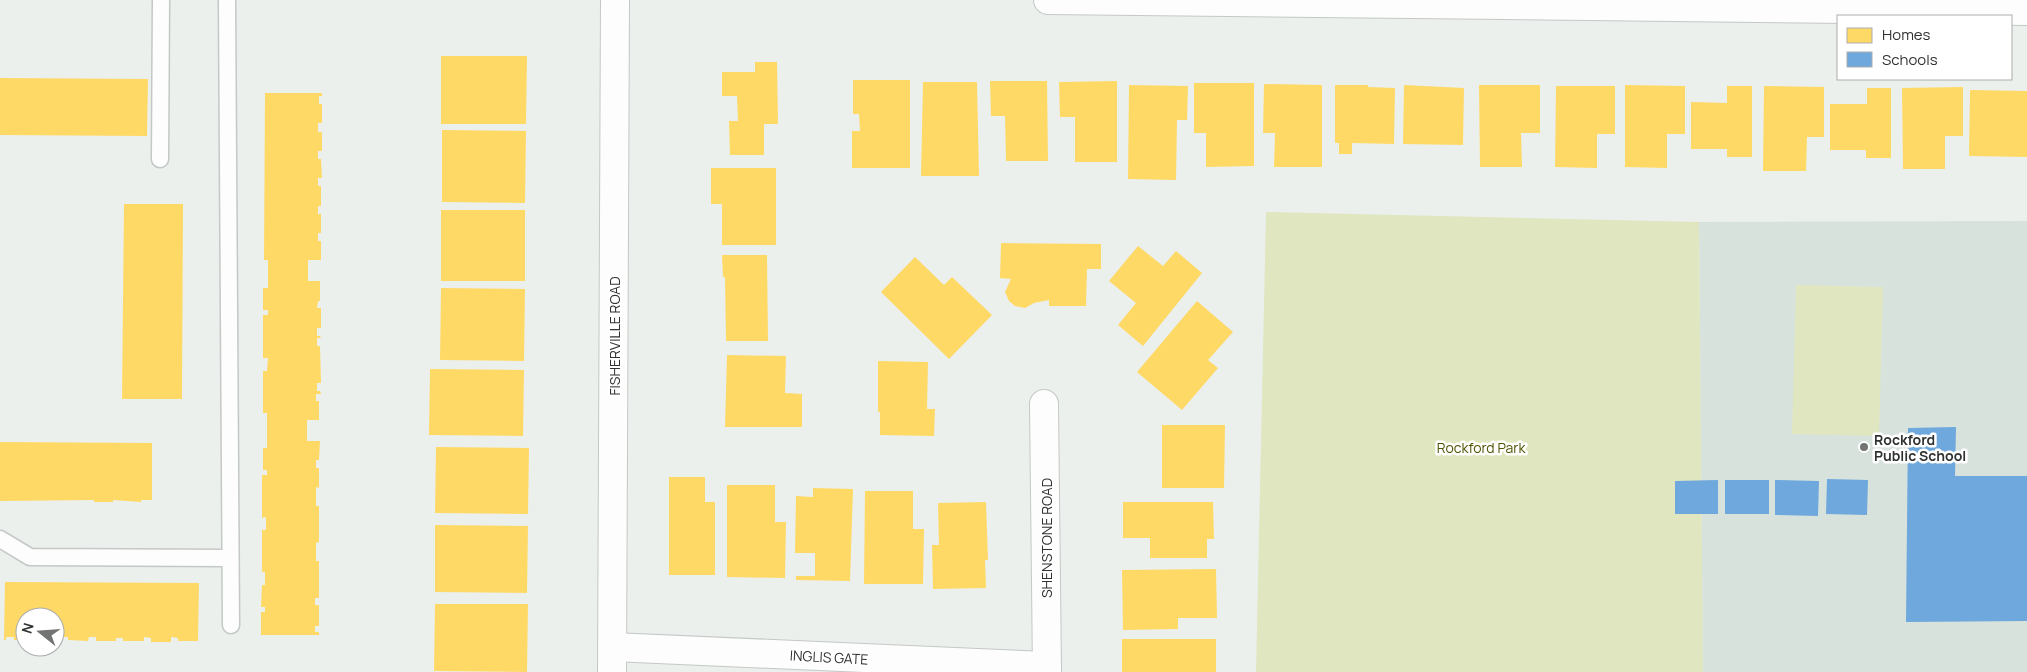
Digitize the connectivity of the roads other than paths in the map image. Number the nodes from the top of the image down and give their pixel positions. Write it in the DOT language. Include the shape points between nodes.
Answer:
graph roads {
  1 [pos="161,0"];
  2 [pos="227,0"];
  3 [pos="615,0"];
  4 [pos="1048,0"];
  5 [pos="2027,11"];
  6 [pos="160,160"];
  7 [pos="1044,404"];
  8 [pos="0,539"];
  9 [pos="230,558"];
  10 [pos="231,625"];
  11 [pos="612,659"];
  12 [pos="1047,669"];
  1 -- 6 [label="lane"];
  2 -- 9 [label="lane"];
  3 -- 11 [label="street, FISHERVILLE ROAD"];
  4 -- 5 [label="street"];
  7 -- 12 [label="street, SHENSTONE ROAD"];
  8 -- 9 [label="lane" via="30,557"];
  9 -- 10 [label="lane"];
  11 -- 12 [label="street, INGLIS GATE"];
}
